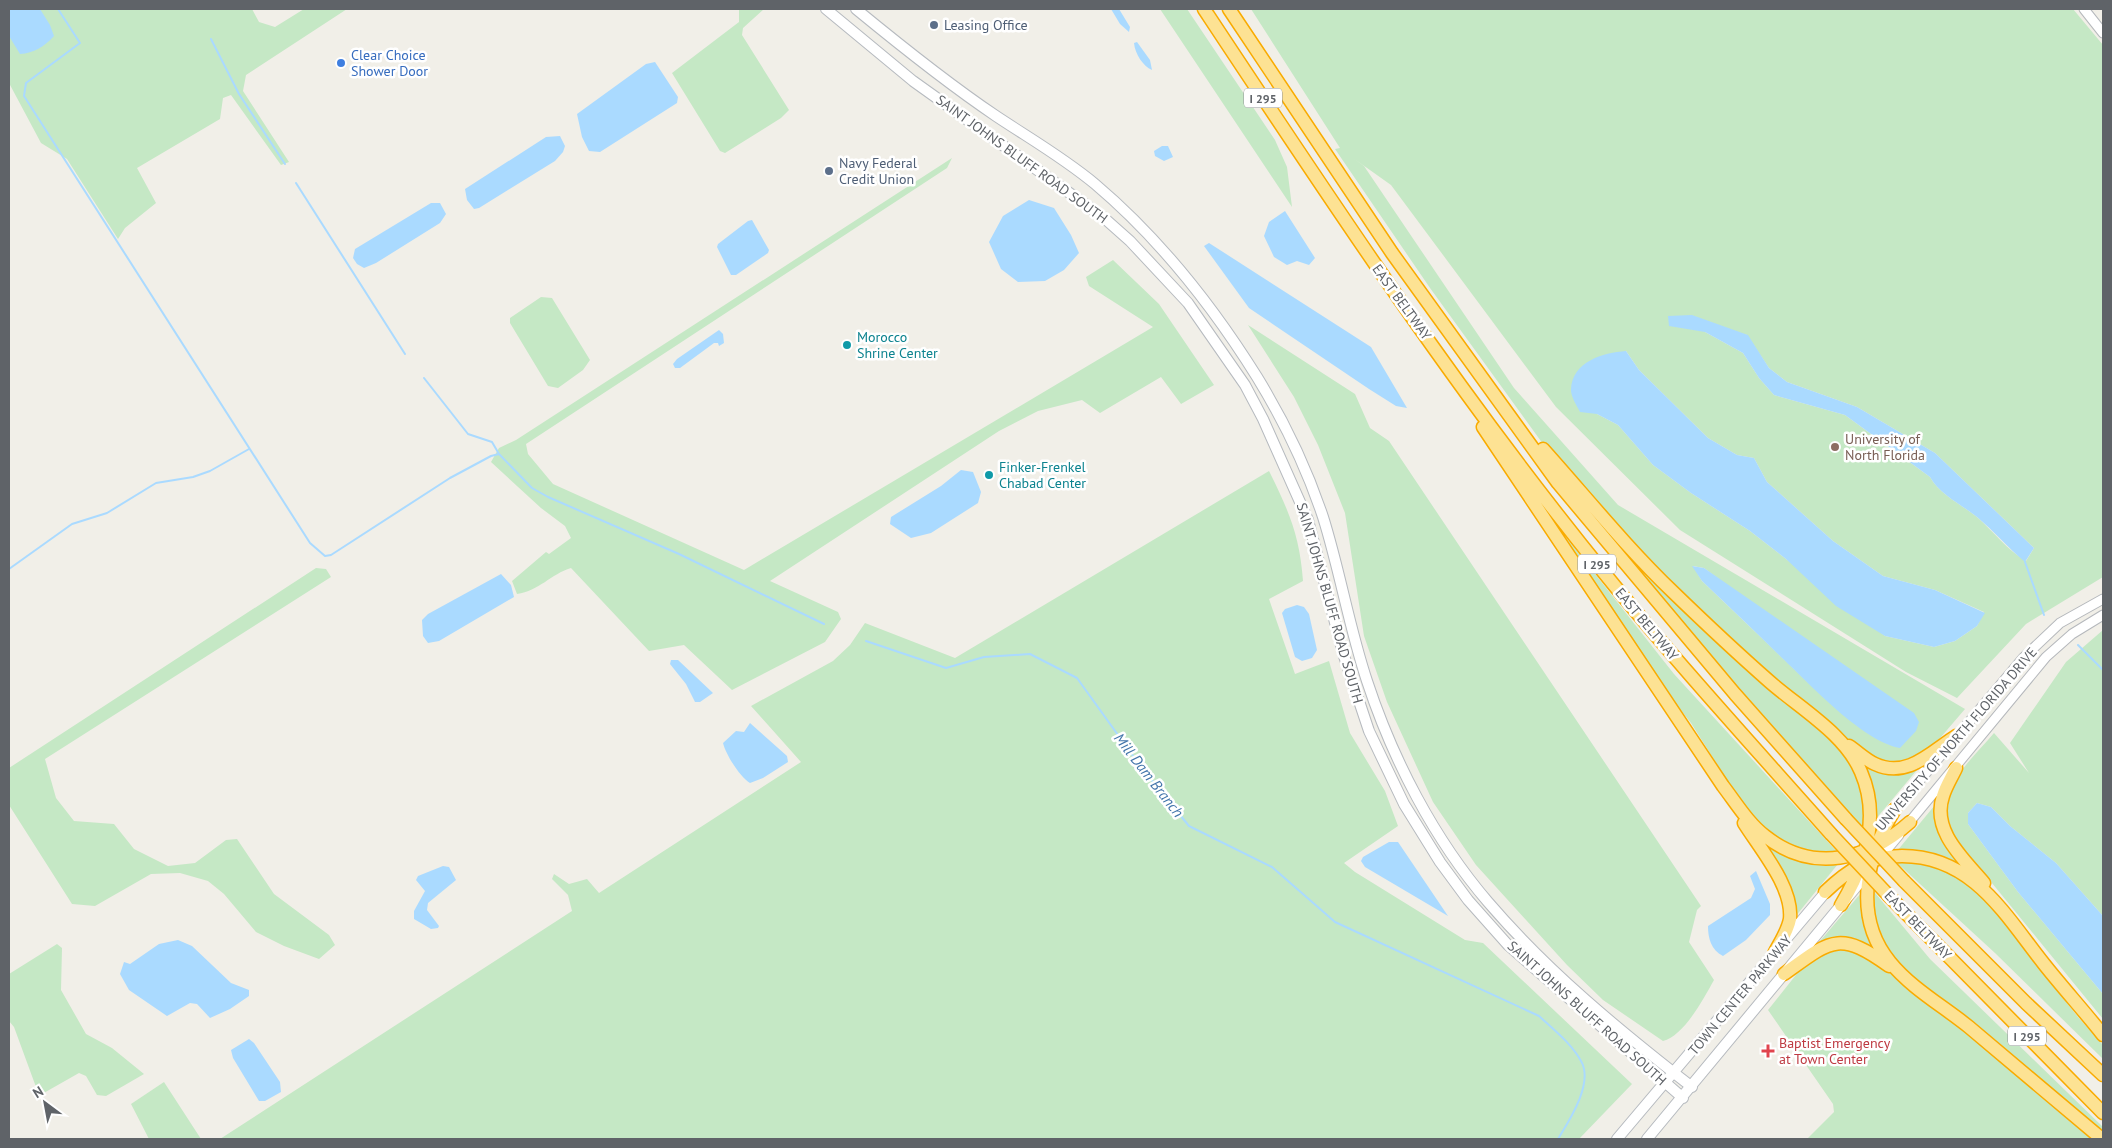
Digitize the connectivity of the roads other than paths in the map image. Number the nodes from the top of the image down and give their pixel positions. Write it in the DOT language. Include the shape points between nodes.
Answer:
graph roads {
  1 [pos="826,9"];
  2 [pos="856,9"];
  3 [pos="1204,9"];
  4 [pos="1230,9"];
  5 [pos="2084,9"];
  6 [pos="2103,33"];
  7 [pos="1383,278"];
  8 [pos="1494,395"];
  9 [pos="2103,599"];
  10 [pos="2103,615"];
  11 [pos="1956,736"];
  12 [pos="1839,739"];
  13 [pos="1956,768"];
  14 [pos="1723,786"];
  15 [pos="1895,809"];
  16 [pos="1910,822"];
  17 [pos="1868,856"];
  18 [pos="1825,892"];
  19 [pos="1998,904"];
  20 [pos="1841,905"];
  21 [pos="1774,954"];
  22 [pos="1951,960"];
  23 [pos="1784,974"];
  24 [pos="1905,977"];
  25 [pos="2103,1035"];
  26 [pos="1673,1073"];
  27 [pos="2103,1075"];
  28 [pos="1665,1083"];
  29 [pos="1692,1087"];
  30 [pos="1683,1098"];
  31 [pos="2103,1105"];
  32 [pos="2103,1113"];
  33 [pos="1617,1139"];
  34 [pos="1647,1139"];
  35 [pos="2102,1139"];
  1 -- 28 [label="main road, SAINT JOHNS BLUFF ROAD SOUTH" via="914,81 1103,217 1188,303 1245,385 1291,478 1308,520 1358,701 1383,762 1418,827 1468,900 1508,945"];
  2 -- 26 [label="main road, SAINT JOHNS BLUFF ROAD SOUTH" via="933,71 1093,182 1166,252 1203,296 1257,377 1302,462 1323,518 1375,703 1394,750 1436,829 1467,875 1514,931 1556,974"];
  3 -- 7 [label="highway, EAST BELTWAY / I 295"];
  4 -- 8 [label="highway, EAST BELTWAY / I 295" via="1392,253"];
  5 -- 6 [label="street"];
  7 -- 14 [label="highway"];
  7 -- 22 [label="highway, EAST BELTWAY / I 295, bridge" via="1605,574 1831,834"];
  8 -- 12 [label="highway" via="1658,578 1742,657"];
  8 -- 27 [label="highway, EAST BELTWAY / I 295, bridge" via="1564,490 1735,694 1846,819 1904,881"];
  9 -- 11 [label="street, UNIVERSITY OF NORTH FLORIDA DRIVE" via="2060,623"];
  10 -- 13 [label="street, UNIVERSITY OF NORTH FLORIDA DRIVE" via="2072,634 2046,657"];
  11 -- 12 [label="highway" via="1917,764 1898,769 1874,764"];
  11 -- 15 [label="street, UNIVERSITY OF NORTH FLORIDA DRIVE"];
  12 -- 17 [label="highway" via="1853,757 1866,787 1870,823"];
  13 -- 16 [label="street, UNIVERSITY OF NORTH FLORIDA DRIVE"];
  13 -- 19 [label="highway" via="1943,796 1940,820 1943,830"];
  14 -- 17 [label="highway" via="1754,825 1778,845 1820,858"];
  14 -- 21 [label="highway" via="1788,894 1790,920"];
  15 -- 17 [label="highway"];
  16 -- 17 [label="highway"];
  17 -- 18 [label="highway"];
  17 -- 19 [label="highway" via="1914,856 1946,864 1971,879"];
  17 -- 20 [label="highway"];
  17 -- 24 [label="highway" via="1870,924 1889,961"];
  18 -- 21 [label="main road, TOWN CENTER PARKWAY"];
  19 -- 25 [label="highway"];
  20 -- 23 [label="main road, TOWN CENTER PARKWAY"];
  21 -- 26 [label="main road, TOWN CENTER PARKWAY"];
  22 -- 31 [label="highway, I 295"];
  22 -- 32 [label="highway, EAST BELTWAY / I 295"];
  23 -- 24 [label="highway" via="1816,951 1828,945 1845,943 1866,949"];
  23 -- 29 [label="main road, TOWN CENTER PARKWAY"];
  24 -- 35 [label="highway"];
  26 -- 28 [label="main road, TOWN CENTER PARKWAY"];
  26 -- 29 [label="main road, SAINT JOHNS BLUFF ROAD SOUTH"];
  28 -- 30 [label="main road, SAINT JOHNS BLUFF ROAD SOUTH"];
  28 -- 33 [label="main road, TOWN CENTER PARKWAY"];
  29 -- 30 [label="main road, TOWN CENTER PARKWAY"];
  30 -- 34 [label="main road, TOWN CENTER PARKWAY"];
}
